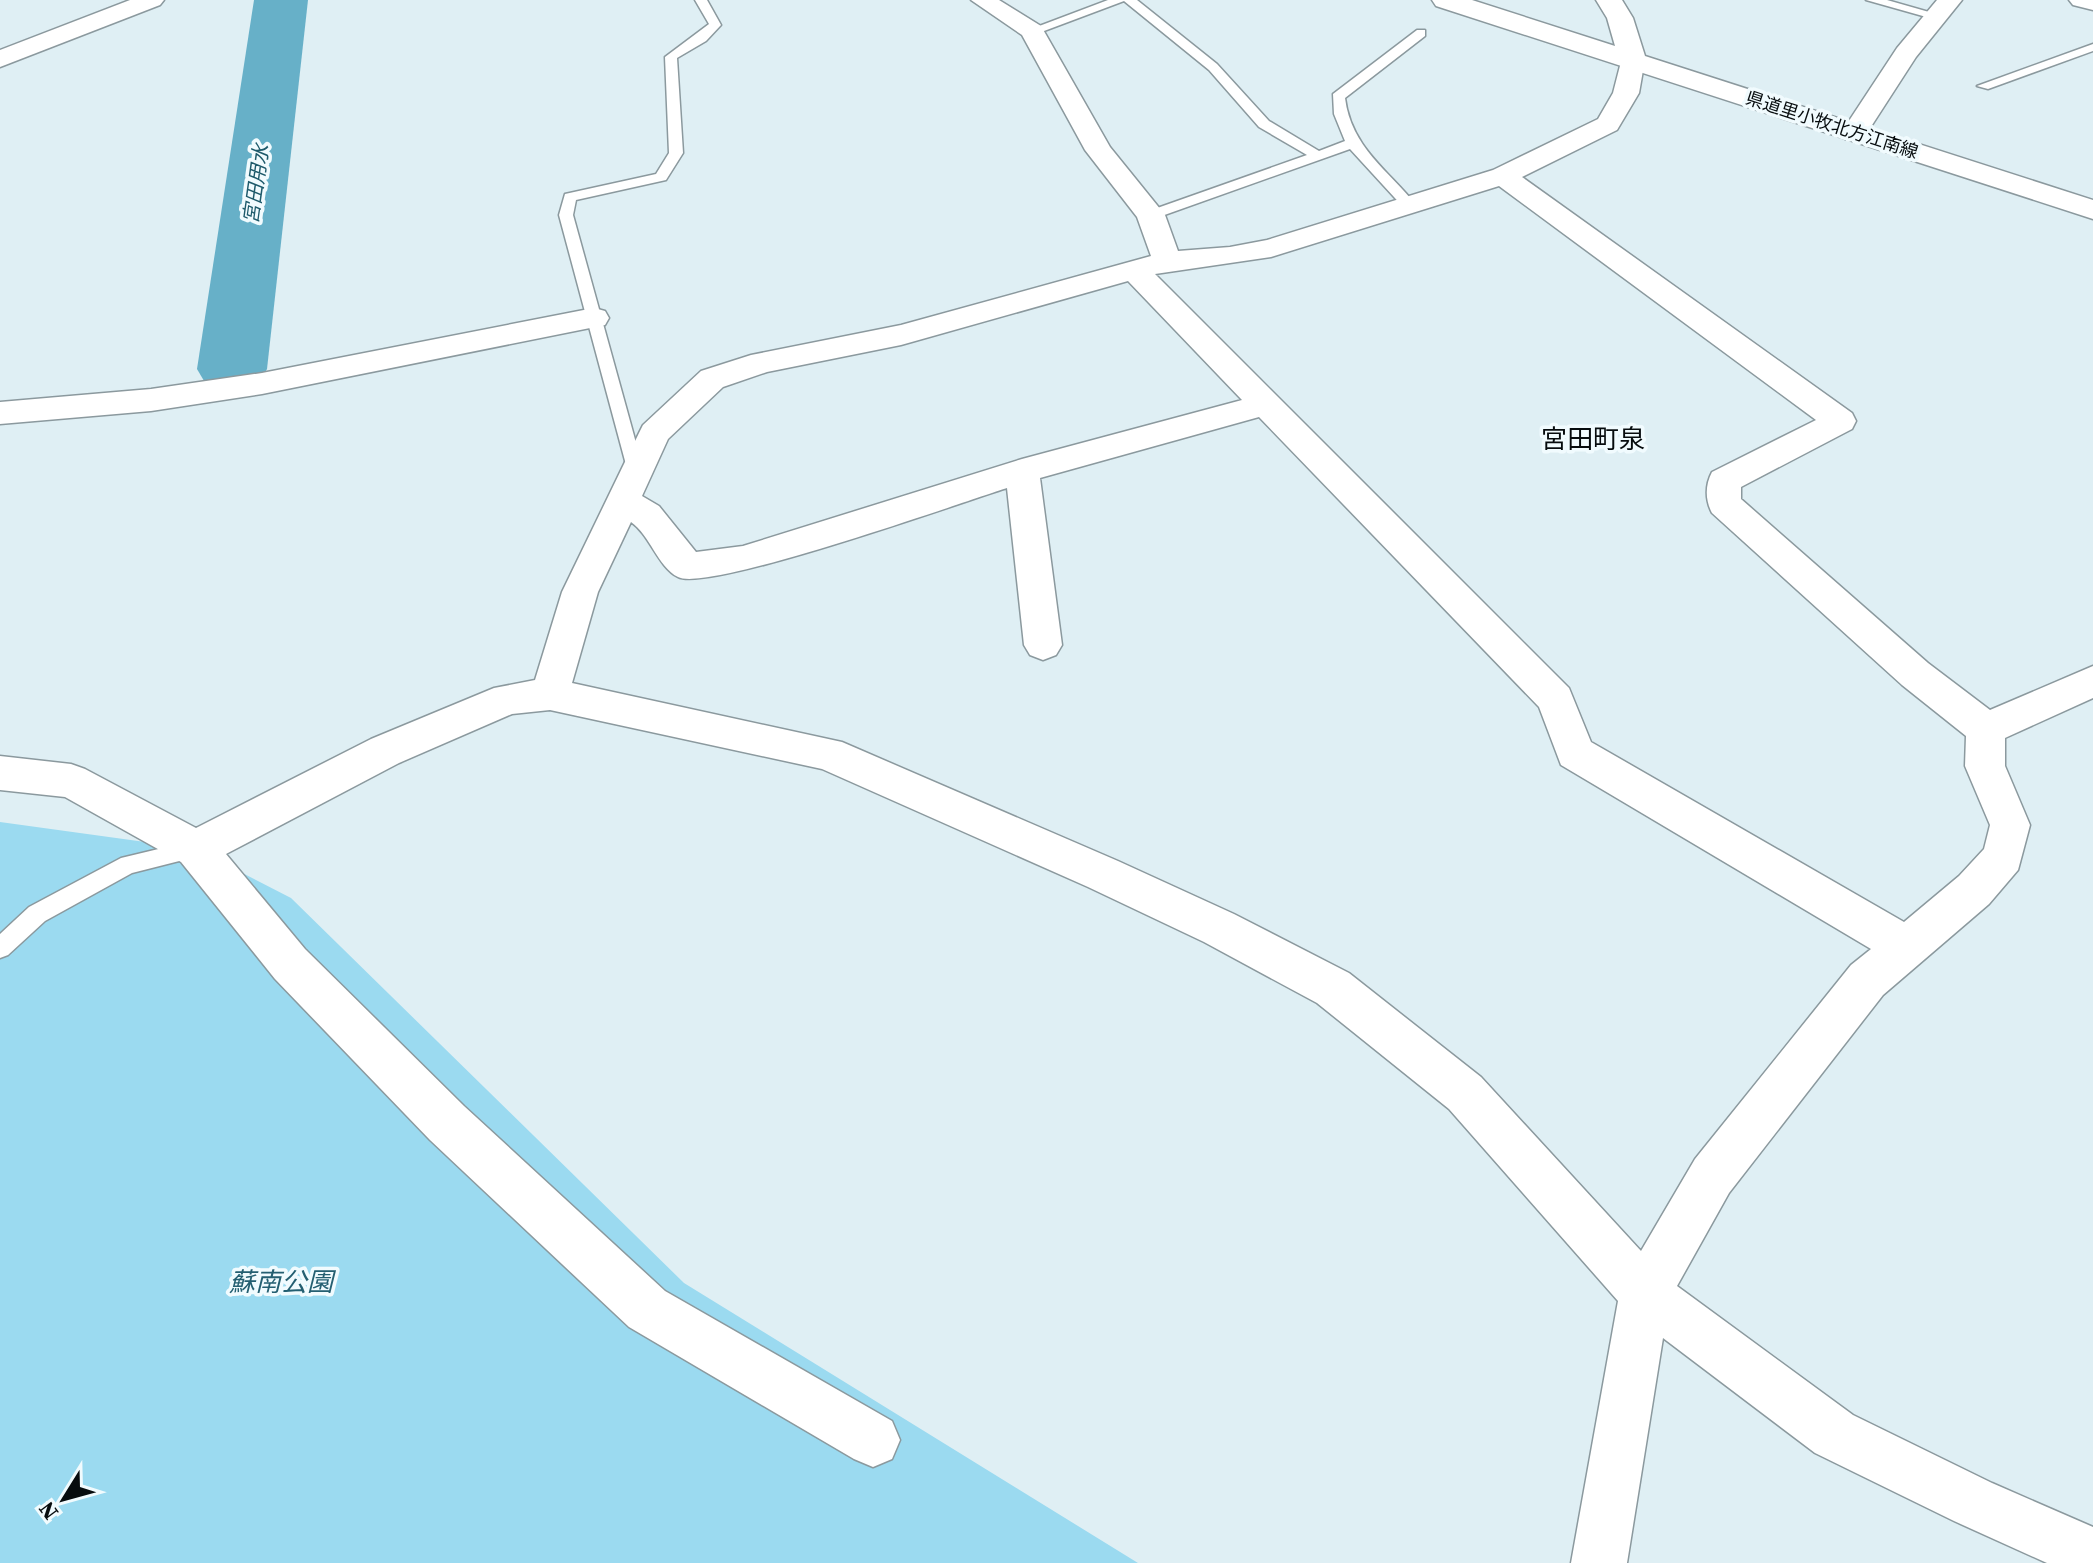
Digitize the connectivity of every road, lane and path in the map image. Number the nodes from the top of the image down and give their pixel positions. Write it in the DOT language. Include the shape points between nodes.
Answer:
graph roads {
  1 [pos="152,0"];
  2 [pos="701,0"];
  3 [pos="983,0"];
  4 [pos="1119,0"];
  5 [pos="1130,0"];
  6 [pos="1445,0"];
  7 [pos="1609,0"];
  8 [pos="1872,0"];
  9 [pos="2081,0"];
  10 [pos="2093,3"];
  11 [pos="1944,8"];
  12 [pos="1032,31"];
  13 [pos="1421,33"];
  14 [pos="2093,46"];
  15 [pos="0,59"];
  16 [pos="1632,59"];
  17 [pos="1983,86"];
  18 [pos="1854,133"];
  19 [pos="1353,143"];
  20 [pos="1315,154"];
  21 [pos="1503,176"];
  22 [pos="1410,206"];
  23 [pos="2093,210"];
  24 [pos="1151,215"];
  25 [pos="1151,265"];
  26 [pos="594,318"];
  27 [pos="1264,405"];
  28 [pos="0,413"];
  29 [pos="1022,471"];
  30 [pos="628,486"];
  31 [pos="1043,645"];
  32 [pos="2093,681"];
  33 [pos="550,694"];
  34 [pos="1986,729"];
  35 [pos="0,773"];
  36 [pos="196,849"];
  37 [pos="1907,947"];
  38 [pos="0,948"];
  39 [pos="1645,1293"];
  40 [pos="873,1440"];
  41 [pos="2088,1548"];
  42 [pos="1599,1563"];
  1 -- 15 [label="street"];
  2 -- 26 [label="lane" via="715,25 671,57 676,153 661,177 570,197 566,215"];
  3 -- 12 [label="street"];
  4 -- 12 [label="lane"];
  5 -- 20 [label="lane" via="1213,67 1264,124"];
  6 -- 16 [label="main road, 県道里小牧北方江南線"];
  7 -- 16 [label="main road"];
  8 -- 11 [label="lane"];
  9 -- 10 [label="street"];
  11 -- 18 [label="street" via="1906,53"];
  12 -- 24 [label="street" via="1098,150"];
  13 -- 19 [label="lane" via="1338,97 1338,117"];
  14 -- 17 [label="lane"];
  16 -- 18 [label="main road, 県道里小牧北方江南線"];
  16 -- 21 [label="street" via="1626,93 1608,124"];
  18 -- 23 [label="main road, 県道里小牧北方江南線"];
  19 -- 20 [label="lane"];
  19 -- 22 [label="lane"];
  20 -- 24 [label="lane"];
  21 -- 22 [label="street"];
  21 -- 34 [label="street" via="1840,421 1724,481 1724,504 1915,674"];
  22 -- 25 [label="street" via="1271,248"];
  24 -- 25 [label="street"];
  25 -- 27 [label="street"];
  25 -- 30 [label="street" via="901,335 762,362 712,379 655,433"];
  26 -- 28 [label="street" via="314,374 149,400 44,405"];
  26 -- 30 [label="lane"];
  27 -- 29 [label="street"];
  27 -- 37 [label="street" via="1555,699 1575,753"];
  29 -- 30 [label="street" via="743,559 688,567"];
  29 -- 31 [label="street"];
  30 -- 33 [label="street" via="580,592"];
  32 -- 34 [label="street"];
  33 -- 36 [label="street" via="508,699 385,751"];
  33 -- 39 [label="street" via="828,754 1219,928 1333,988 1465,1093"];
  34 -- 37 [label="street" via="1985,766 2010,825 2003,857 1974,890"];
  35 -- 36 [label="street" via="71,781"];
  36 -- 38 [label="lane" via="128,865 37,914"];
  36 -- 40 [label="street" via="290,964 447,1123 647,1309"];
  37 -- 39 [label="street" via="1867,980 1712,1176"];
  39 -- 41 [label="street" via="1834,1434 1973,1502"];
  39 -- 42 [label="street"];
}
